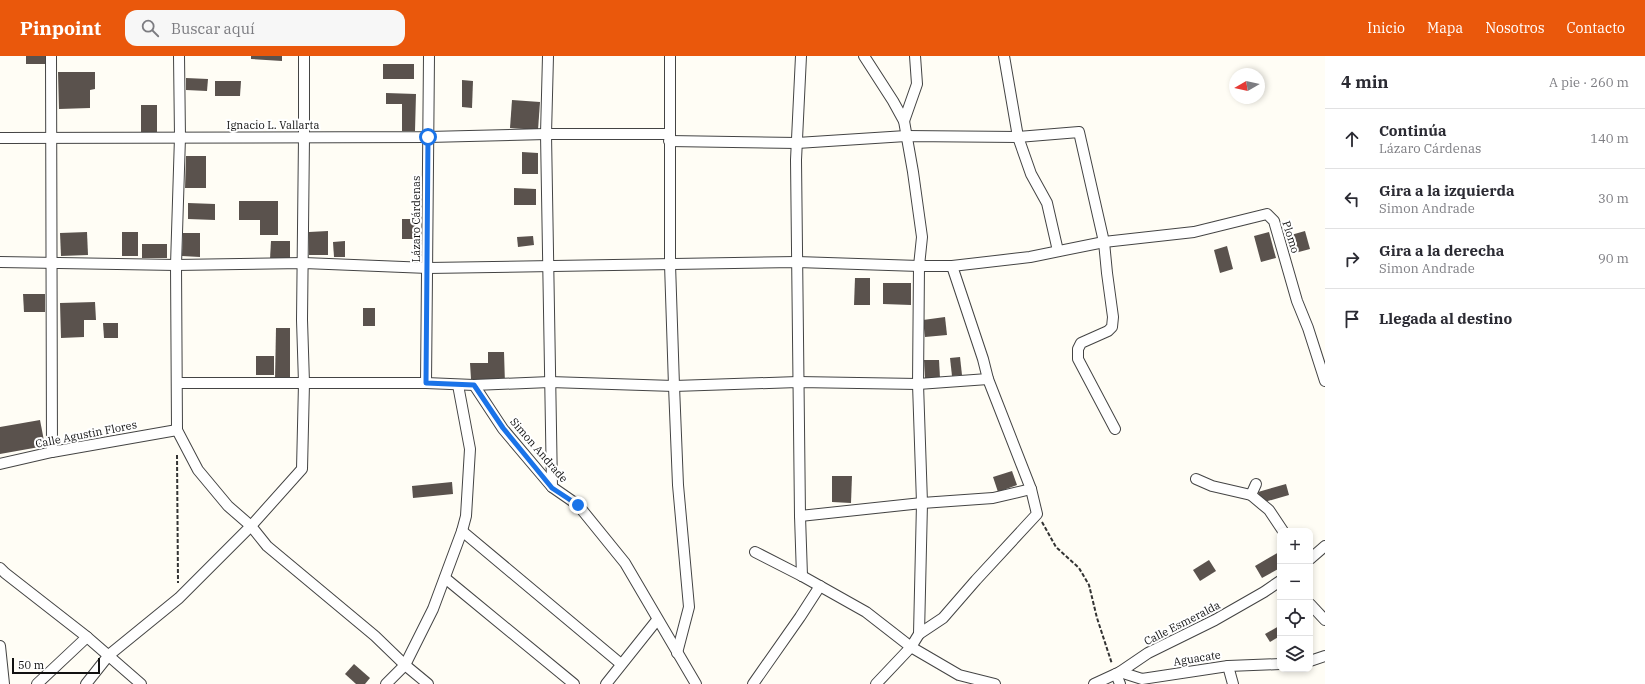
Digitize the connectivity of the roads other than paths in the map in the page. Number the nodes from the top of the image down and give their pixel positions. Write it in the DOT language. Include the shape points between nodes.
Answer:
graph roads {
  1 [pos="51,56"];
  2 [pos="180,56"];
  3 [pos="304,56"];
  4 [pos="429,56"];
  5 [pos="548,56"];
  6 [pos="670,56"];
  7 [pos="801,56"];
  8 [pos="864,56"];
  9 [pos="915,56"];
  10 [pos="1004,56"];
  11 [pos="904,121"];
  12 [pos="546,134"];
  13 [pos="906,136"];
  14 [pos="180,137"];
  15 [pos="304,137"];
  16 [pos="428,137"];
  17 [pos="1018,137"];
  18 [pos="0,138"];
  19 [pos="52,138"];
  20 [pos="669,138"];
  21 [pos="797,143"];
  22 [pos="1104,242"];
  23 [pos="1058,251"];
  24 [pos="0,262"];
  25 [pos="797,262"];
  26 [pos="52,263"];
  27 [pos="304,263"];
  28 [pos="670,264"];
  29 [pos="176,266"];
  30 [pos="919,266"];
  31 [pos="952,266"];
  32 [pos="548,267"];
  33 [pos="428,268"];
  34 [pos="988,379"];
  35 [pos="550,382"];
  36 [pos="798,382"];
  37 [pos="1325,382"];
  38 [pos="177,383"];
  39 [pos="304,383"];
  40 [pos="426,383"];
  41 [pos="918,384"];
  42 [pos="458,385"];
  43 [pos="474,385"];
  44 [pos="674,386"];
  45 [pos="1115,429"];
  46 [pos="177,430"];
  47 [pos="52,452"];
  48 [pos="0,464"];
  49 [pos="1196,479"];
  50 [pos="1256,484"];
  51 [pos="552,488"];
  52 [pos="1031,489"];
  53 [pos="1251,495"];
  54 [pos="922,503"];
  55 [pos="800,516"];
  56 [pos="251,526"];
  57 [pos="1281,528"];
  58 [pos="462,531"];
  59 [pos="1325,546"];
  60 [pos="755,552"];
  61 [pos="1313,556"];
  62 [pos="2,570"];
  63 [pos="802,576"];
  64 [pos="445,578"];
  65 [pos="0,583"];
  66 [pos="1277,583"];
  67 [pos="820,586"];
  68 [pos="1313,607"];
  69 [pos="657,620"];
  70 [pos="1325,620"];
  71 [pos="918,634"];
  72 [pos="87,637"];
  73 [pos="0,646"];
  74 [pos="911,647"];
  75 [pos="678,654"];
  76 [pos="109,655"];
  77 [pos="1325,656"];
  78 [pos="1313,660"];
  79 [pos="621,664"];
  80 [pos="1277,664"];
  81 [pos="405,665"];
  82 [pos="1228,666"];
  83 [pos="1118,673"];
  84 [pos="4,684"];
  85 [pos="37,684"];
  86 [pos="86,684"];
  87 [pos="141,684"];
  88 [pos="386,684"];
  89 [pos="428,684"];
  90 [pos="574,684"];
  91 [pos="606,684"];
  92 [pos="696,684"];
  93 [pos="753,684"];
  94 [pos="876,684"];
  95 [pos="995,684"];
  96 [pos="1094,684"];
  97 [pos="1120,684"];
  98 [pos="1232,684"];
  1 -- 19 [label="street"];
  2 -- 14 [label="street"];
  3 -- 15 [label="street"];
  4 -- 16 [label="street, Lázaro Cárdenas"];
  5 -- 12 [label="street"];
  6 -- 20 [label="street"];
  7 -- 21 [label="street"];
  8 -- 11 [label="street"];
  9 -- 11 [label="street" via="917,84"];
  10 -- 17 [label="street"];
  11 -- 13 [label="street"];
  12 -- 16 [label="street, Ignacio L. Vallarta"];
  12 -- 20 [label="street, Ignacio L. Vallarta"];
  12 -- 32 [label="street"];
  13 -- 17 [label="street, Ignacio L. Vallarta"];
  13 -- 21 [label="street, Ignacio L. Vallarta"];
  13 -- 30 [label="street" via="922,237"];
  14 -- 15 [label="street, Ignacio L. Vallarta"];
  14 -- 19 [label="street, Ignacio L. Vallarta"];
  14 -- 29 [label="street"];
  15 -- 16 [label="street, Ignacio L. Vallarta"];
  15 -- 27 [label="street"];
  16 -- 33 [label="street, Lázaro Cárdenas"];
  17 -- 22 [label="street, Ignacio L. Vallarta" via="1079,132"];
  17 -- 23 [label="street" via="1031,174 1047,204"];
  18 -- 19 [label="street, Ignacio L. Vallarta"];
  19 -- 26 [label="street"];
  20 -- 21 [label="street, Ignacio L. Vallarta"];
  20 -- 28 [label="street"];
  21 -- 25 [label="street"];
  22 -- 23 [label="street"];
  22 -- 37 [label="street, Plomo" via="1194,232 1267,214 1274,221 1297,301"];
  22 -- 45 [label="street" via="1112,327 1081,343 1078,359"];
  23 -- 31 [label="street" via="1030,257"];
  24 -- 26 [label="street"];
  25 -- 28 [label="street"];
  25 -- 30 [label="street"];
  25 -- 36 [label="street"];
  26 -- 29 [label="street"];
  26 -- 47 [label="street"];
  27 -- 29 [label="street"];
  27 -- 33 [label="street"];
  27 -- 39 [label="street"];
  28 -- 32 [label="street"];
  28 -- 44 [label="street"];
  29 -- 38 [label="street"];
  30 -- 31 [label="street"];
  30 -- 41 [label="street"];
  31 -- 34 [label="street"];
  32 -- 33 [label="street"];
  32 -- 35 [label="street"];
  33 -- 40 [label="street, Lázaro Cárdenas"];
  34 -- 41 [label="street"];
  34 -- 52 [label="street"];
  35 -- 43 [label="street"];
  35 -- 44 [label="street"];
  35 -- 51 [label="street"];
  36 -- 41 [label="street"];
  36 -- 44 [label="street"];
  36 -- 55 [label="street"];
  38 -- 39 [label="street"];
  38 -- 46 [label="street"];
  39 -- 40 [label="street"];
  39 -- 56 [label="street" via="302,469"];
  40 -- 42 [label="street"];
  41 -- 54 [label="street"];
  42 -- 43 [label="street"];
  42 -- 58 [label="street" via="470,449 466,516"];
  43 -- 51 [label="street, Simon Andrade" via="503,428"];
  44 -- 75 [label="street" via="678,485 689,607"];
  46 -- 47 [label="street, Calle Agustin Flores"];
  46 -- 56 [label="street" via="198,470 228,506"];
  47 -- 48 [label="street, Calle Agustin Flores"];
  49 -- 53 [label="street" via="1212,486"];
  50 -- 53 [label="street"];
  51 -- 69 [label="street, Simon Andrade" via="578,505 625,564"];
  52 -- 54 [label="street" via="993,498"];
  52 -- 71 [label="street" via="1038,514 943,618"];
  53 -- 57 [label="street" via="1269,510"];
  54 -- 55 [label="street"];
  54 -- 71 [label="street"];
  55 -- 63 [label="street"];
  56 -- 76 [label="street" via="179,598"];
  56 -- 81 [label="street" via="267,546 375,636"];
  58 -- 64 [label="street"];
  58 -- 79 [label="street"];
  59 -- 61 [label="street"];
  60 -- 63 [label="street"];
  62 -- 65 [label="street"];
  62 -- 72 [label="street"];
  63 -- 67 [label="street"];
  64 -- 81 [label="street" via="433,609"];
  64 -- 90 [label="street"];
  66 -- 83 [label="street, Calle Esmeralda" via="1214,620 1148,653"];
  67 -- 74 [label="street" via="866,612"];
  67 -- 93 [label="street"];
  68 -- 70 [label="street"];
  69 -- 75 [label="street, Simon Andrade"];
  69 -- 79 [label="street"];
  71 -- 74 [label="street"];
  72 -- 76 [label="street"];
  72 -- 85 [label="street"];
  73 -- 84 [label="street"];
  74 -- 94 [label="street"];
  74 -- 95 [label="street" via="959,675"];
  75 -- 92 [label="street, Simon Andrade"];
  76 -- 86 [label="street"];
  76 -- 87 [label="street"];
  77 -- 78 [label="street"];
  79 -- 91 [label="street"];
  80 -- 82 [label="street, Aguacate"];
  81 -- 88 [label="street"];
  81 -- 89 [label="street"];
  82 -- 83 [label="street, Aguacate" via="1142,679"];
  82 -- 98 [label="street"];
  83 -- 96 [label="street, Calle Esmeralda"];
  83 -- 97 [label="street"];
}
